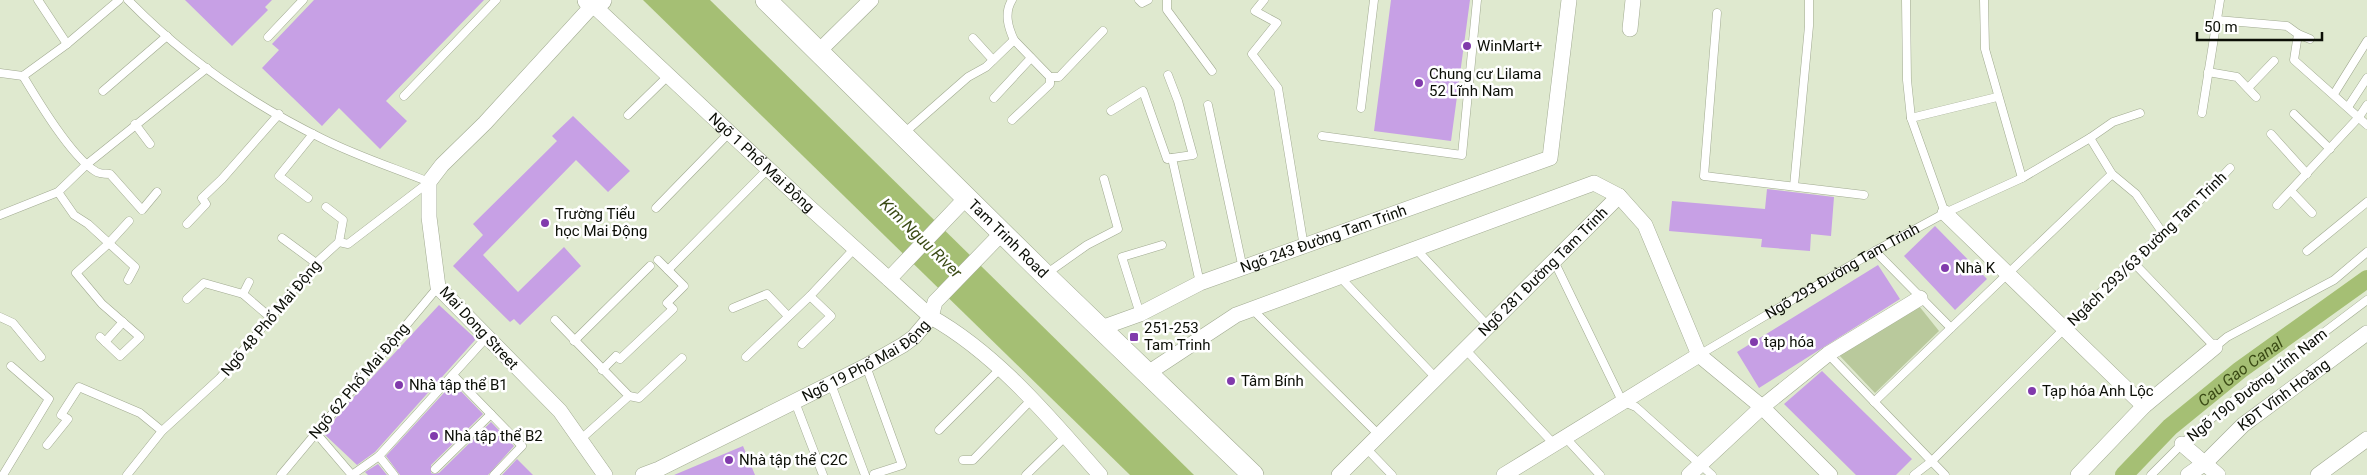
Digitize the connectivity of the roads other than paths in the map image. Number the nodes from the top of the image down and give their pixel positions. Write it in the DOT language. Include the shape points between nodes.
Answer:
graph roads {
  1 [pos="38,0"];
  2 [pos="119,0"];
  3 [pos="128,0"];
  4 [pos="303,0"];
  5 [pos="496,0"];
  6 [pos="766,0"];
  7 [pos="871,0"];
  8 [pos="1012,0"];
  9 [pos="1139,0"];
  10 [pos="1148,0"];
  11 [pos="1264,0"];
  12 [pos="1374,0"];
  13 [pos="1477,0"];
  14 [pos="1569,0"];
  15 [pos="1633,0"];
  16 [pos="1809,0"];
  17 [pos="1906,0"];
  18 [pos="1984,0"];
  19 [pos="2220,0"];
  20 [pos="1165,1"];
  21 [pos="594,2"];
  22 [pos="1717,13"];
  23 [pos="2217,20"];
  24 [pos="1630,29"];
  25 [pos="1103,31"];
  26 [pos="2298,34"];
  27 [pos="167,36"];
  28 [pos="268,37"];
  29 [pos="973,38"];
  30 [pos="1014,40"];
  31 [pos="2310,40"];
  32 [pos="2367,41"];
  33 [pos="66,44"];
  34 [pos="818,52"];
  35 [pos="1031,58"];
  36 [pos="993,60"];
  37 [pos="2274,61"];
  38 [pos="207,68"];
  39 [pos="1212,71"];
  40 [pos="2208,72"];
  41 [pos="0,73"];
  42 [pos="1168,74"];
  43 [pos="669,75"];
  44 [pos="23,76"];
  45 [pos="1050,77"];
  46 [pos="2367,78"];
  47 [pos="2248,88"];
  48 [pos="103,91"];
  49 [pos="2334,94"];
  50 [pos="404,96"];
  51 [pos="1997,96"];
  52 [pos="2256,97"];
  53 [pos="994,98"];
  54 [pos="1208,105"];
  55 [pos="2367,105"];
  56 [pos="2348,107"];
  57 [pos="1360,108"];
  58 [pos="1111,111"];
  59 [pos="2140,113"];
  60 [pos="2202,113"];
  61 [pos="279,114"];
  62 [pos="2294,114"];
  63 [pos="628,116"];
  64 [pos="2359,117"];
  65 [pos="1911,118"];
  66 [pos="1012,120"];
  67 [pos="135,124"];
  68 [pos="2367,125"];
  69 [pos="730,132"];
  70 [pos="313,134"];
  71 [pos="2270,134"];
  72 [pos="902,136"];
  73 [pos="1322,136"];
  74 [pos="2090,138"];
  75 [pos="149,144"];
  76 [pos="2330,149"];
  77 [pos="1172,158"];
  78 [pos="86,165"];
  79 [pos="219,168"];
  80 [pos="769,168"];
  81 [pos="2230,168"];
  82 [pos="226,174"];
  83 [pos="2112,174"];
  84 [pos="2307,174"];
  85 [pos="2022,178"];
  86 [pos="1104,179"];
  87 [pos="429,182"];
  88 [pos="1794,186"];
  89 [pos="2291,191"];
  90 [pos="58,192"];
  91 [pos="157,192"];
  92 [pos="1864,195"];
  93 [pos="1618,196"];
  94 [pos="308,198"];
  95 [pos="2367,202"];
  96 [pos="960,205"];
  97 [pos="2277,205"];
  98 [pos="326,207"];
  99 [pos="656,208"];
  100 [pos="1945,213"];
  101 [pos="2312,213"];
  102 [pos="0,215"];
  103 [pos="129,221"];
  104 [pos="187,224"];
  105 [pos="2162,232"];
  106 [pos="1002,233"];
  107 [pos="282,238"];
  108 [pos="339,242"];
  109 [pos="108,244"];
  110 [pos="1162,245"];
  111 [pos="1304,247"];
  112 [pos="855,248"];
  113 [pos="1415,248"];
  114 [pos="1875,251"];
  115 [pos="2307,251"];
  116 [pos="2367,252"];
  117 [pos="658,260"];
  118 [pos="1554,261"];
  119 [pos="2132,261"];
  120 [pos="316,263"];
  121 [pos="650,266"];
  122 [pos="1243,269"];
  123 [pos="668,270"];
  124 [pos="2007,272"];
  125 [pos="1045,275"];
  126 [pos="1339,276"];
  127 [pos="889,279"];
  128 [pos="128,280"];
  129 [pos="249,282"];
  130 [pos="1200,284"];
  131 [pos="438,286"];
  132 [pos="243,294"];
  133 [pos="810,296"];
  134 [pos="1920,298"];
  135 [pos="187,299"];
  136 [pos="2367,300"];
  137 [pos="733,308"];
  138 [pos="1252,309"];
  139 [pos="1140,314"];
  140 [pos="788,316"];
  141 [pos="0,317"];
  142 [pos="932,317"];
  143 [pos="271,318"];
  144 [pos="555,320"];
  145 [pos="124,322"];
  146 [pos="1488,326"];
  147 [pos="1101,328"];
  148 [pos="1951,328"];
  149 [pos="2064,330"];
  150 [pos="2367,334"];
  151 [pos="486,338"];
  152 [pos="574,341"];
  153 [pos="802,344"];
  154 [pos="2215,347"];
  155 [pos="1465,349"];
  156 [pos="1828,354"];
  157 [pos="1699,355"];
  158 [pos="41,357"];
  159 [pos="746,357"];
  160 [pos="682,358"];
  161 [pos="11,366"];
  162 [pos="866,366"];
  163 [pos="1000,369"];
  164 [pos="602,370"];
  165 [pos="1148,373"];
  166 [pos="453,375"];
  167 [pos="1436,378"];
  168 [pos="831,384"];
  169 [pos="629,396"];
  170 [pos="1032,399"];
  171 [pos="795,402"];
  172 [pos="1622,402"];
  173 [pos="1874,402"];
  174 [pos="2144,406"];
  175 [pos="1762,407"];
  176 [pos="491,414"];
  177 [pos="939,430"];
  178 [pos="162,431"];
  179 [pos="316,433"];
  180 [pos="1379,435"];
  181 [pos="1066,436"];
  182 [pos="581,439"];
  183 [pos="2367,439"];
  184 [pos="1559,440"];
  185 [pos="2182,444"];
  186 [pos="47,445"];
  187 [pos="1366,448"];
  188 [pos="379,456"];
  189 [pos="963,460"];
  190 [pos="1932,461"];
  191 [pos="2205,463"];
  192 [pos="1701,464"];
  193 [pos="435,470"];
  194 [pos="874,474"];
  195 [pos="3,475"];
  196 [pos="127,475"];
  197 [pos="281,475"];
  198 [pos="352,475"];
  199 [pos="394,475"];
  200 [pos="494,475"];
  201 [pos="605,475"];
  202 [pos="643,475"];
  203 [pos="823,475"];
  204 [pos="865,475"];
  205 [pos="1026,475"];
  206 [pos="1100,475"];
  207 [pos="1253,475"];
  208 [pos="1339,475"];
  209 [pos="1392,475"];
  210 [pos="1504,475"];
  211 [pos="1600,475"];
  212 [pos="1689,475"];
  213 [pos="1712,475"];
  214 [pos="1830,475"];
  215 [pos="1914,475"];
  216 [pos="1945,475"];
  217 [pos="2078,475"];
  218 [pos="2151,475"];
  219 [pos="2188,475"];
  220 [pos="2218,475"];
  221 [pos="2318,475"];
  1 -- 33 [label="lane"];
  2 -- 33 [label="lane"];
  3 -- 27 [label="lane"];
  4 -- 28 [label="lane"];
  5 -- 50 [label="lane"];
  6 -- 34 [label="main road, Tam Trinh Road"];
  7 -- 34 [label="street"];
  8 -- 30 [label="lane" via="1008,6 1007,24"];
  9 -- 10 [label="lane" via="1142,3"];
  11 -- 111 [label="lane" via="1256,11 1277,23 1252,54 1278,88"];
  12 -- 57 [label="lane"];
  13 -- 73 [label="lane" via="1462,155"];
  14 -- 111 [label="street, Ngõ 243 Đường Tam Trinh" via="1550,158"];
  15 -- 24 [label="street"];
  16 -- 88 [label="lane"];
  17 -- 65 [label="lane"];
  18 -- 51 [label="lane" via="1985,49"];
  19 -- 23 [label="lane"];
  20 -- 39 [label="lane" via="1167,10"];
  21 -- 43 [label="street, Ngõ 1 Phố Mai Động"];
  21 -- 87 [label="street"];
  22 -- 88 [label="lane" via="1704,176"];
  23 -- 26 [label="lane" via="2286,26"];
  23 -- 40 [label="lane"];
  25 -- 45 [label="lane" via="1059,77"];
  26 -- 31 [label="lane"];
  26 -- 49 [label="lane" via="2294,60"];
  27 -- 38 [label="lane"];
  27 -- 48 [label="lane"];
  29 -- 36 [label="lane"];
  30 -- 35 [label="lane"];
  30 -- 36 [label="lane"];
  32 -- 49 [label="lane"];
  33 -- 44 [label="lane"];
  34 -- 72 [label="main road, Tam Trinh Road"];
  35 -- 45 [label="lane"];
  35 -- 53 [label="lane"];
  36 -- 72 [label="lane" via="968,77"];
  37 -- 47 [label="lane"];
  38 -- 61 [label="lane"];
  38 -- 67 [label="lane"];
  40 -- 47 [label="lane" via="2237,77"];
  40 -- 60 [label="lane"];
  41 -- 44 [label="lane"];
  42 -- 77 [label="lane" via="1193,155"];
  43 -- 63 [label="lane"];
  43 -- 69 [label="street, Ngõ 1 Phố Mai Động"];
  44 -- 78 [label="lane" via="52,122"];
  45 -- 66 [label="lane" via="1050,84"];
  46 -- 56 [label="lane"];
  47 -- 52 [label="lane"];
  49 -- 56 [label="lane"];
  51 -- 65 [label="lane"];
  51 -- 85 [label="lane"];
  54 -- 122 [label="lane"];
  55 -- 64 [label="lane"];
  56 -- 64 [label="lane"];
  58 -- 77 [label="lane" via="1143,91 1167,159"];
  59 -- 74 [label="lane, Ngõ 293 Đường Tam Trinh" via="2113,122"];
  61 -- 70 [label="lane"];
  61 -- 82 [label="lane"];
  62 -- 76 [label="lane"];
  64 -- 68 [label="lane"];
  64 -- 76 [label="lane"];
  65 -- 100 [label="lane"];
  67 -- 75 [label="lane"];
  67 -- 78 [label="lane"];
  69 -- 80 [label="street, Ngõ 1 Phố Mai Động"];
  69 -- 99 [label="lane"];
  70 -- 87 [label="lane"];
  70 -- 94 [label="lane" via="279,176"];
  71 -- 84 [label="lane"];
  72 -- 96 [label="main road, Tam Trinh Road"];
  74 -- 83 [label="lane"];
  74 -- 85 [label="lane, Ngõ 293 Đường Tam Trinh"];
  76 -- 84 [label="lane"];
  77 -- 130 [label="lane"];
  78 -- 90 [label="lane"];
  78 -- 91 [label="lane" via="97,173 110,174 142,210"];
  79 -- 82 [label="lane"];
  80 -- 112 [label="street, Ngõ 1 Phố Mai Động"];
  80 -- 123 [label="lane"];
  81 -- 105 [label="lane, Ngách 293/63 Đường Tam Trinh" via="2200,200"];
  82 -- 104 [label="lane" via="202,198 206,204"];
  83 -- 105 [label="lane" via="2136,194"];
  83 -- 124 [label="lane"];
  84 -- 89 [label="lane"];
  85 -- 100 [label="lane, Ngõ 293 Đường Tam Trinh"];
  86 -- 125 [label="lane" via="1118,229 1087,245"];
  87 -- 108 [label="lane, Ngõ 48 Phố Mai Động" via="348,244"];
  87 -- 131 [label="street, Mai Dong Street" via="429,217"];
  88 -- 92 [label="lane"];
  89 -- 97 [label="lane"];
  89 -- 101 [label="lane"];
  90 -- 102 [label="lane"];
  90 -- 109 [label="lane" via="74,215"];
  93 -- 113 [label="street" via="1594,183"];
  93 -- 118 [label="street, Ngõ 281 Đường Tam Trinh"];
  93 -- 157 [label="street, Ngõ 281 Đường Tam Trinh" via="1644,225"];
  95 -- 115 [label="lane"];
  96 -- 106 [label="main road, Tam Trinh Road"];
  96 -- 127 [label="street"];
  98 -- 108 [label="lane" via="343,220"];
  100 -- 114 [label="lane, Ngõ 293 Đường Tam Trinh"];
  100 -- 124 [label="street"];
  103 -- 109 [label="lane"];
  105 -- 119 [label="lane, Ngách 293/63 Đường Tam Trinh"];
  106 -- 125 [label="main road, Tam Trinh Road"];
  106 -- 142 [label="street" via="935,302"];
  107 -- 120 [label="lane"];
  108 -- 120 [label="lane, Ngõ 48 Phố Mai Động"];
  109 -- 128 [label="lane" via="135,268"];
  109 -- 145 [label="lane" via="76,273 102,304"];
  110 -- 139 [label="lane" via="1122,257"];
  111 -- 122 [label="street, Ngõ 243 Đường Tam Trinh"];
  112 -- 127 [label="street, Ngõ 1 Phố Mai Động"];
  112 -- 133 [label="lane"];
  113 -- 126 [label="street"];
  113 -- 146 [label="lane"];
  114 -- 134 [label="lane"];
  114 -- 157 [label="lane, Ngõ 293 Đường Tam Trinh"];
  116 -- 154 [label="lane" via="2334,280 2227,337"];
  117 -- 123 [label="lane"];
  118 -- 146 [label="street, Ngõ 281 Đường Tam Trinh"];
  118 -- 172 [label="lane"];
  119 -- 149 [label="lane, Ngách 293/63 Đường Tam Trinh"];
  119 -- 154 [label="lane"];
  120 -- 143 [label="lane, Ngõ 48 Phố Mai Động"];
  121 -- 152 [label="lane"];
  122 -- 130 [label="street, Ngõ 243 Đường Tam Trinh"];
  123 -- 164 [label="lane" via="684,286 667,303 673,309 620,359 616,356"];
  124 -- 148 [label="lane"];
  124 -- 149 [label="street"];
  125 -- 147 [label="main road, Tam Trinh Road"];
  126 -- 138 [label="street"];
  126 -- 167 [label="lane"];
  127 -- 142 [label="street, Ngõ 1 Phố Mai Động"];
  129 -- 132 [label="lane"];
  130 -- 139 [label="street, Ngõ 243 Đường Tam Trinh"];
  131 -- 151 [label="street, Mai Dong Street"];
  131 -- 179 [label="lane, Ngõ 62 Phố Mai Động"];
  132 -- 135 [label="lane" via="204,282"];
  132 -- 143 [label="lane"];
  133 -- 140 [label="lane"];
  133 -- 153 [label="lane" via="831,316"];
  134 -- 148 [label="lane"];
  134 -- 156 [label="street"];
  136 -- 185 [label="lane, Ngõ 190 Đường Lĩnh Nam" via="2225,407"];
  137 -- 140 [label="lane" via="767,294"];
  138 -- 165 [label="street" via="1236,315"];
  138 -- 180 [label="lane"];
  139 -- 147 [label="street, Ngõ 243 Đường Tam Trinh"];
  140 -- 159 [label="lane"];
  141 -- 158 [label="lane" via="13,323"];
  142 -- 162 [label="street, Ngõ 19 Phố Mai Động" via="914,337"];
  142 -- 163 [label="street, Ngõ 19 Phố Mai Động" via="951,328"];
  143 -- 178 [label="lane, Ngõ 48 Phố Mai Động" via="220,378"];
  144 -- 152 [label="lane"];
  145 -- 145 [label="lane" via="140,336 120,356 102,339"];
  146 -- 155 [label="street, Ngõ 281 Đường Tam Trinh"];
  147 -- 165 [label="main road, Tam Trinh Road"];
  148 -- 173 [label="lane"];
  149 -- 174 [label="street"];
  149 -- 190 [label="lane, Ngách 293/63 Đường Tam Trinh"];
  150 -- 191 [label="street, KĐT Vĩnh Hoàng" via="2243,425"];
  151 -- 166 [label="lane"];
  151 -- 182 [label="street, Mai Dong Street" via="560,411"];
  152 -- 164 [label="lane"];
  154 -- 174 [label="street"];
  155 -- 167 [label="street, Ngõ 281 Đường Tam Trinh"];
  155 -- 184 [label="lane"];
  156 -- 173 [label="lane"];
  156 -- 175 [label="street"];
  157 -- 172 [label="street, Ngõ 293 Đường Tam Trinh"];
  157 -- 175 [label="street"];
  160 -- 169 [label="lane" via="639,398"];
  161 -- 195 [label="lane" via="49,399"];
  162 -- 168 [label="street, Ngõ 19 Phố Mai Động"];
  162 -- 194 [label="lane" via="902,465"];
  163 -- 170 [label="street, Ngõ 19 Phố Mai Động"];
  163 -- 177 [label="lane"];
  164 -- 169 [label="lane"];
  165 -- 207 [label="main road, Tam Trinh Road"];
  166 -- 176 [label="lane"];
  166 -- 188 [label="lane"];
  167 -- 180 [label="street, Ngõ 281 Đường Tam Trinh"];
  168 -- 171 [label="street, Ngõ 19 Phố Mai Động"];
  168 -- 204 [label="lane"];
  169 -- 182 [label="lane"];
  170 -- 181 [label="street, Ngõ 19 Phố Mai Động"];
  170 -- 189 [label="lane" via="973,460"];
  171 -- 202 [label="street, Ngõ 19 Phố Mai Động"];
  171 -- 203 [label="lane"];
  172 -- 184 [label="street, Ngõ 293 Đường Tam Trinh"];
  172 -- 192 [label="lane" via="1636,407"];
  173 -- 190 [label="lane"];
  174 -- 217 [label="street"];
  175 -- 192 [label="street"];
  175 -- 214 [label="street"];
  176 -- 193 [label="lane"];
  176 -- 200 [label="lane" via="522,446"];
  178 -- 186 [label="lane" via="140,413 79,387 61,415 68,419"];
  178 -- 196 [label="lane, Ngõ 48 Phố Mai Động"];
  179 -- 197 [label="lane, Ngõ 62 Phố Mai Động"];
  179 -- 198 [label="lane"];
  180 -- 187 [label="street, Ngõ 281 Đường Tam Trinh"];
  181 -- 205 [label="lane"];
  181 -- 206 [label="street, Ngõ 19 Phố Mai Động"];
  182 -- 201 [label="street, Mai Dong Street"];
  183 -- 221 [label="street"];
  184 -- 210 [label="street, Ngõ 293 Đường Tam Trinh"];
  184 -- 211 [label="lane"];
  185 -- 191 [label="street"];
  185 -- 218 [label="lane, Ngõ 190 Đường Lĩnh Nam"];
  187 -- 208 [label="street, Ngõ 281 Đường Tam Trinh"];
  187 -- 209 [label="lane"];
  188 -- 198 [label="lane"];
  188 -- 199 [label="lane"];
  190 -- 215 [label="lane, Ngách 293/63 Đường Tam Trinh"];
  190 -- 216 [label="lane"];
  191 -- 219 [label="street, KĐT Vĩnh Hoàng"];
  191 -- 220 [label="street"];
  192 -- 212 [label="street"];
  192 -- 213 [label="lane"];
}
